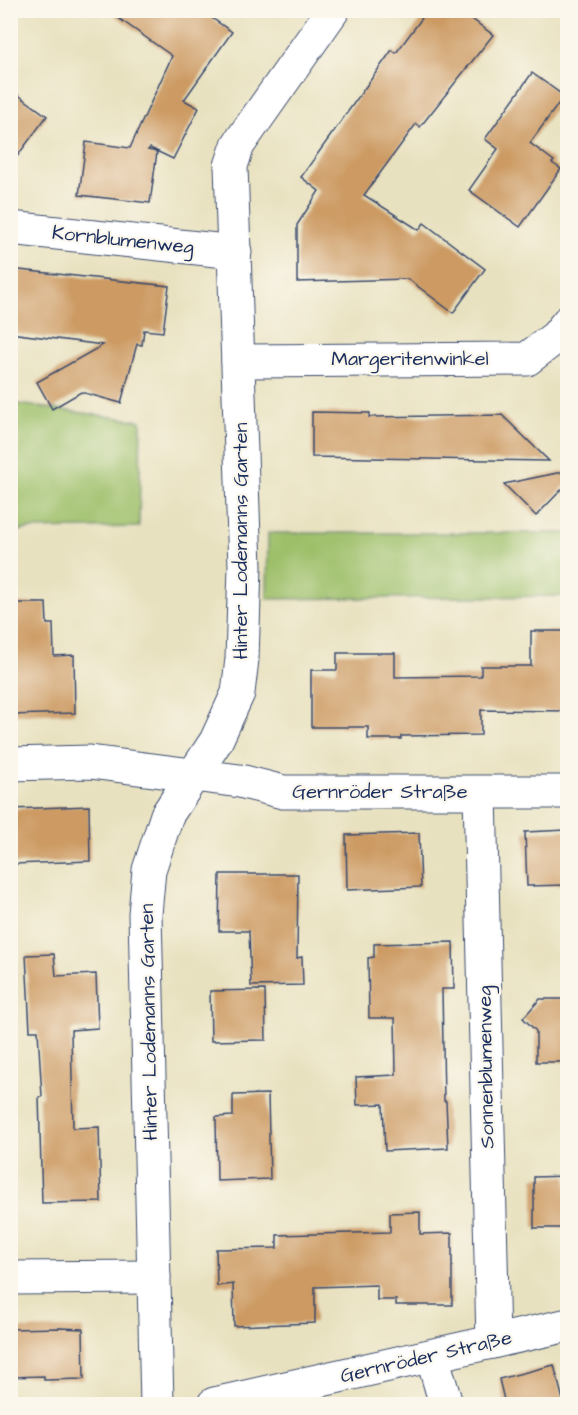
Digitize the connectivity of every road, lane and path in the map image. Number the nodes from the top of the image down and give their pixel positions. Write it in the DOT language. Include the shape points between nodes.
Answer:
graph roads {
  1 [pos="333,10"];
  2 [pos="10,228"];
  3 [pos="235,252"];
  4 [pos="567,322"];
  5 [pos="238,361"];
  6 [pos="10,764"];
  7 [pos="194,776"];
  8 [pos="567,792"];
  9 [pos="480,793"];
  10 [pos="154,1277"];
  11 [pos="10,1278"];
  12 [pos="567,1325"];
  13 [pos="493,1342"];
  14 [pos="432,1356"];
  15 [pos="158,1404"];
  16 [pos="214,1404"];
  17 [pos="446,1404"];
  1 -- 3 [label="street, Hinter Lodemanns Garten" via="238,145 231,166"];
  2 -- 3 [label="street, Kornblumenweg"];
  3 -- 5 [label="street, Hinter Lodemanns Garten"];
  4 -- 5 [label="street, Margeritenwinkel" via="556,337 527,358"];
  5 -- 7 [label="street, Hinter Lodemanns Garten" via="245,567 242,659 238,693 216,741"];
  6 -- 7 [label="street, Gernröder Straße" via="90,762"];
  7 -- 9 [label="street, Gernröder Straße" via="240,781 283,792"];
  7 -- 10 [label="street, Hinter Lodemanns Garten" via="166,815 149,870 145,914"];
  8 -- 9 [label="street, Gernröder Straße"];
  9 -- 13 [label="street, Sonnenblumenweg"];
  10 -- 11 [label="street"];
  10 -- 15 [label="street, Hinter Lodemanns Garten"];
  12 -- 13 [label="street, Gernröder Straße"];
  13 -- 14 [label="street, Gernröder Straße"];
  14 -- 16 [label="street, Gernröder Straße"];
  14 -- 17 [label="street"];
}
